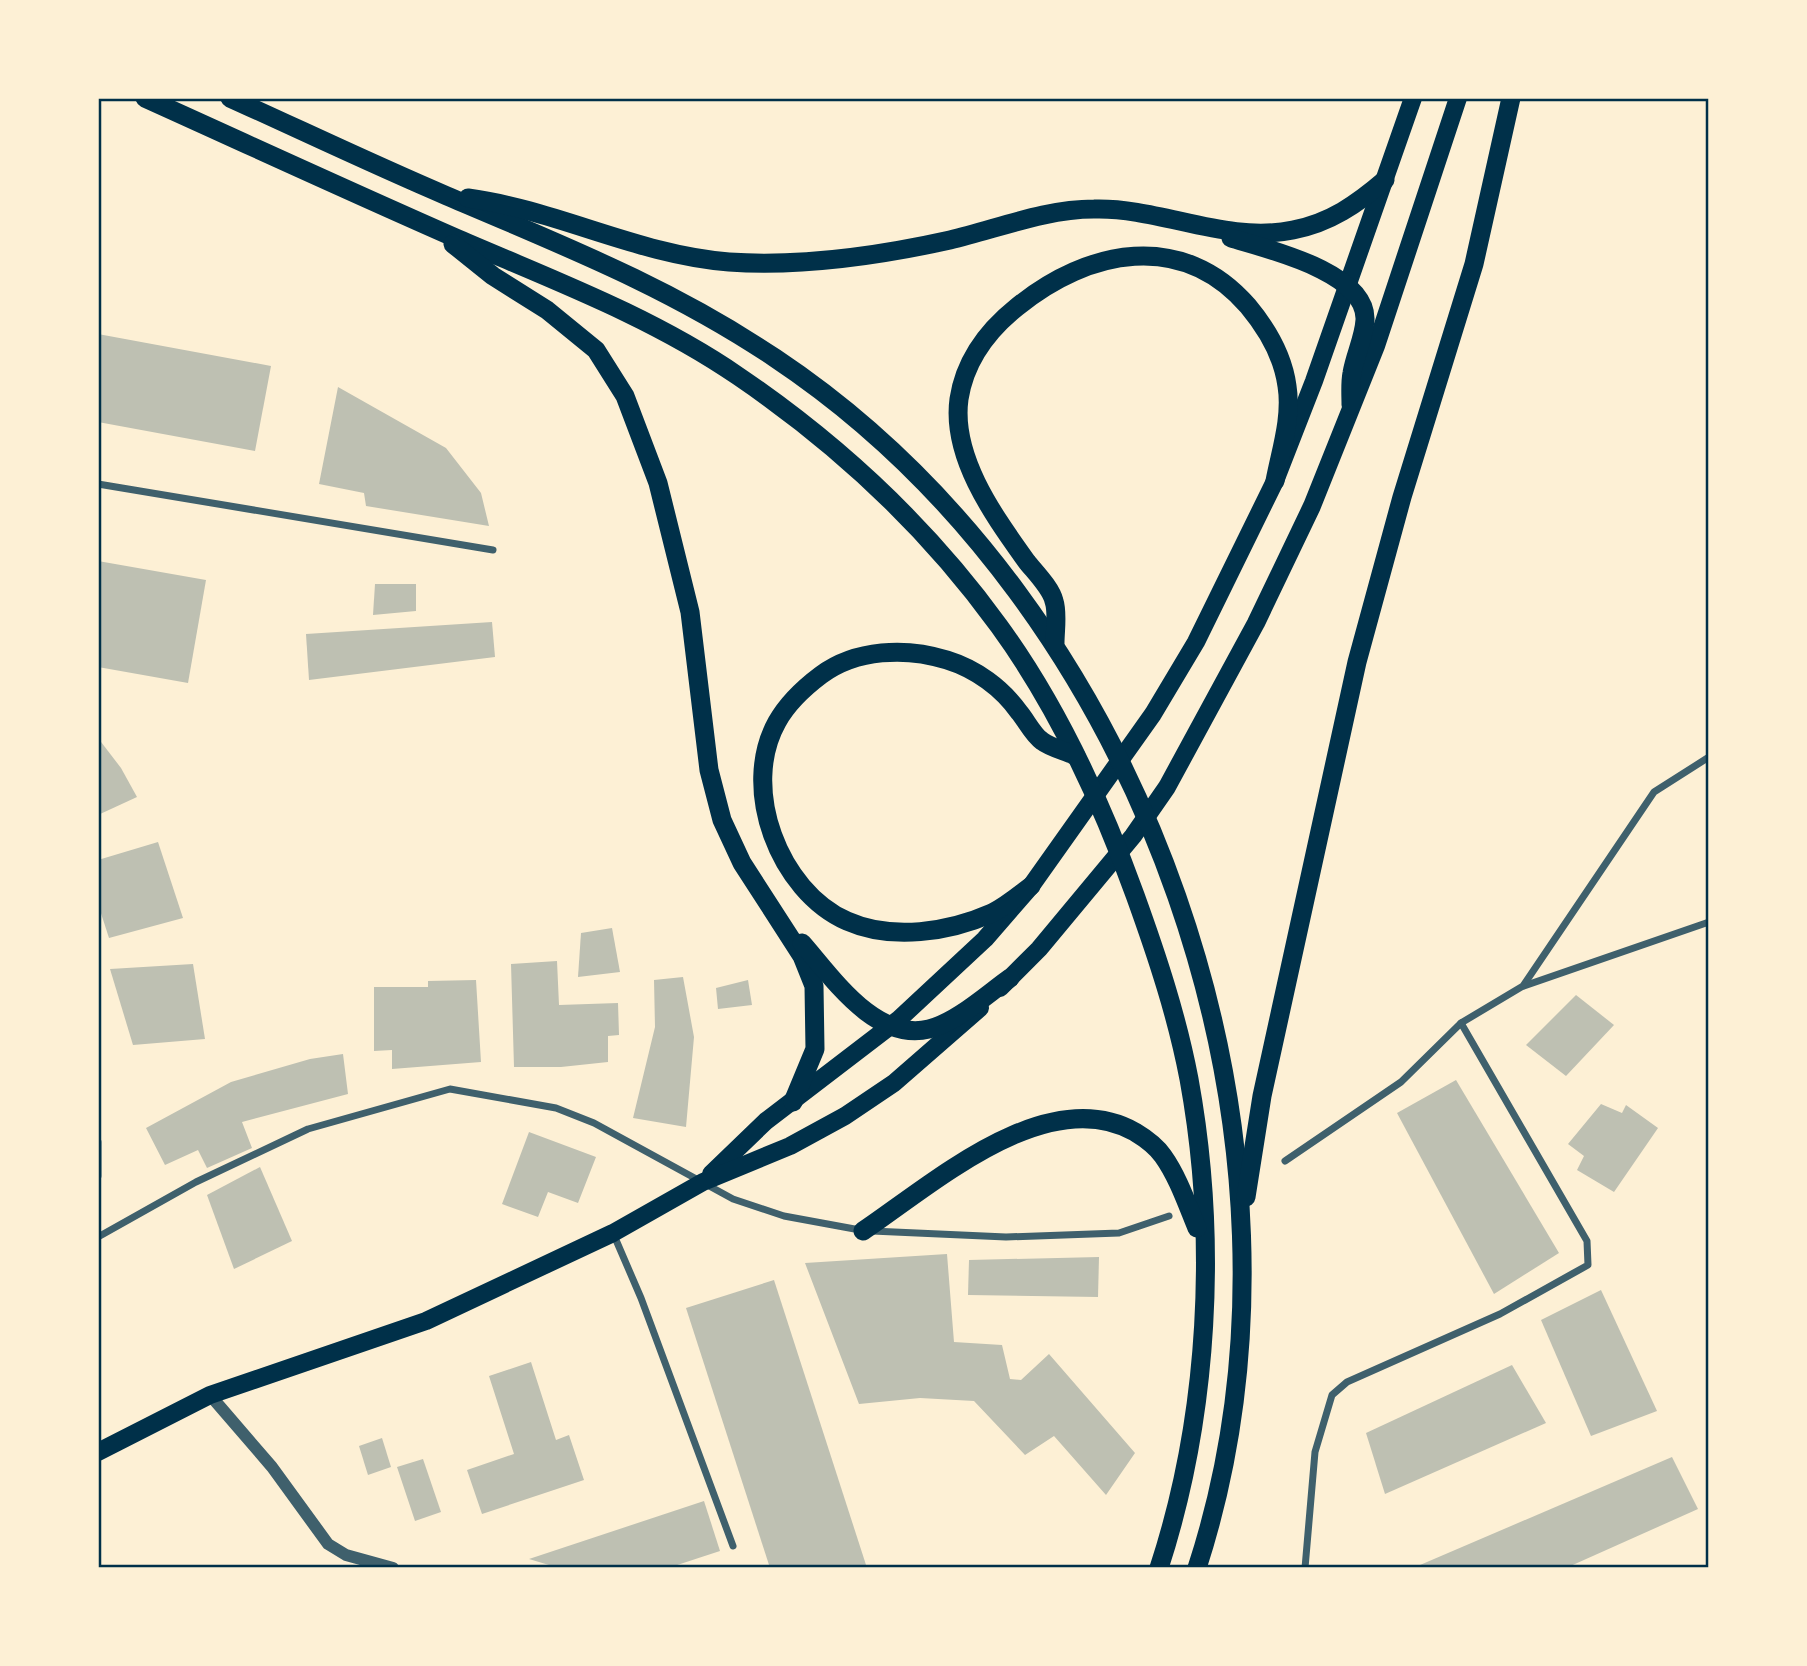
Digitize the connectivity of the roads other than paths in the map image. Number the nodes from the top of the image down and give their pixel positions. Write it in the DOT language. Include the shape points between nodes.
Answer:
graph roads {
  1 [pos="145,98"];
  2 [pos="230,98"];
  3 [pos="1413,98"];
  4 [pos="1458,98"];
  5 [pos="1511,98"];
  6 [pos="1385,180"];
  7 [pos="442,195"];
  8 [pos="1183,223"];
  9 [pos="433,228"];
  10 [pos="1347,285"];
  11 [pos="1351,405"];
  12 [pos="1275,481"];
  13 [pos="98,484"];
  14 [pos="493,550"];
  15 [pos="1055,643"];
  16 [pos="1076,756"];
  17 [pos="1709,757"];
  18 [pos="1031,886"];
  19 [pos="776,914"];
  20 [pos="1709,922"];
  21 [pos="1010,978"];
  22 [pos="1523,986"];
  23 [pos="1461,1023"];
  24 [pos="890,1027"];
  25 [pos="793,1102"];
  26 [pos="98,1142"];
  27 [pos="1284,1161"];
  28 [pos="98,1176"];
  29 [pos="703,1182"];
  30 [pos="1169,1216"];
  31 [pos="863,1231"];
  32 [pos="613,1233"];
  33 [pos="98,1237"];
  34 [pos="1241,1237"];
  35 [pos="1203,1243"];
  36 [pos="210,1395"];
  37 [pos="98,1452"];
  38 [pos="733,1546"];
  39 [pos="393,1568"];
  40 [pos="1159,1568"];
  41 [pos="1198,1568"];
  42 [pos="1305,1568"];
  1 -- 9 [label="highway"];
  2 -- 7 [label="highway"];
  3 -- 6 [label="main road"];
  4 -- 11 [label="main road" via="1396,289"];
  5 -- 34 [label="highway" via="1474,264 1357,662 1262,1096"];
  6 -- 8 [label="highway" via="1358,203 1327,220 1294,230 1270,233"];
  6 -- 10 [label="main road"];
  7 -- 8 [label="highway" via="513,204 646,248 729,262 854,257 948,240 1060,211 1096,208"];
  7 -- 15 [label="highway" via="646,281 788,366 905,462 986,550"];
  8 -- 10 [label="highway" via="1280,254"];
  9 -- 16 [label="highway" via="690,345 787,411 925,535 1031,673"];
  9 -- 19 [label="highway" via="596,350 625,396 658,483 690,612 709,770 722,820 742,863"];
  10 -- 11 [label="highway" via="1363,304 1366,318 1352,374"];
  10 -- 12 [label="main road"];
  11 -- 21 [label="main road" via="1288,556 1167,787 1091,889"];
  12 -- 15 [label="highway" via="1288,411 1287,387 1270,334 1235,291 1198,268 1152,255 1092,263 1035,292 980,343 965,374 959,401 960,433 984,495 1054,599"];
  12 -- 18 [label="main road" via="1202,631 1153,714"];
  13 -- 14 [label="street"];
  15 -- 34 [label="highway" via="1137,791 1179,904 1227,1081"];
  16 -- 18 [label="highway" via="1041,741 1008,696 983,677 948,660 914,653 876,653 837,663 806,686 777,722 765,758 762,792 782,856 817,902 846,921 877,930 916,932 995,912"];
  16 -- 35 [label="highway" via="1111,829 1156,954 1189,1078"];
  17 -- 22 [label="street" via="1654,792"];
  18 -- 24 [label="main road" via="985,939"];
  19 -- 24 [label="highway" via="866,1011"];
  19 -- 25 [label="highway" via="814,986 815,1049"];
  20 -- 22 [label="street"];
  21 -- 24 [label="highway" via="929,1030"];
  21 -- 29 [label="main road" via="934,1051 845,1116 790,1146"];
  22 -- 23 [label="street"];
  23 -- 27 [label="street" via="1401,1082"];
  23 -- 42 [label="street" via="1587,1241 1588,1265 1500,1314 1347,1382 1332,1395 1315,1452"];
  24 -- 25 [label="main road"];
  25 -- 29 [label="main road" via="766,1121"];
  26 -- 28 [label="street"];
  29 -- 31 [label="street" via="733,1199 784,1216"];
  29 -- 32 [label="main road"];
  29 -- 33 [label="street" via="594,1123 556,1108 450,1089 309,1129 196,1182"];
  30 -- 31 [label="street" via="1119,1233 1006,1237"];
  31 -- 35 [label="highway" via="986,1149 1027,1129 1089,1118 1118,1123 1144,1137 1162,1154"];
  32 -- 36 [label="main road" via="426,1321"];
  32 -- 38 [label="street"];
  34 -- 41 [label="highway" via="1238,1385 1223,1475"];
  35 -- 40 [label="highway" via="1204,1304 1194,1419 1174,1521"];
  36 -- 37 [label="main road"];
  36 -- 39 [label="street" via="272,1467 328,1544 346,1555"];
}
